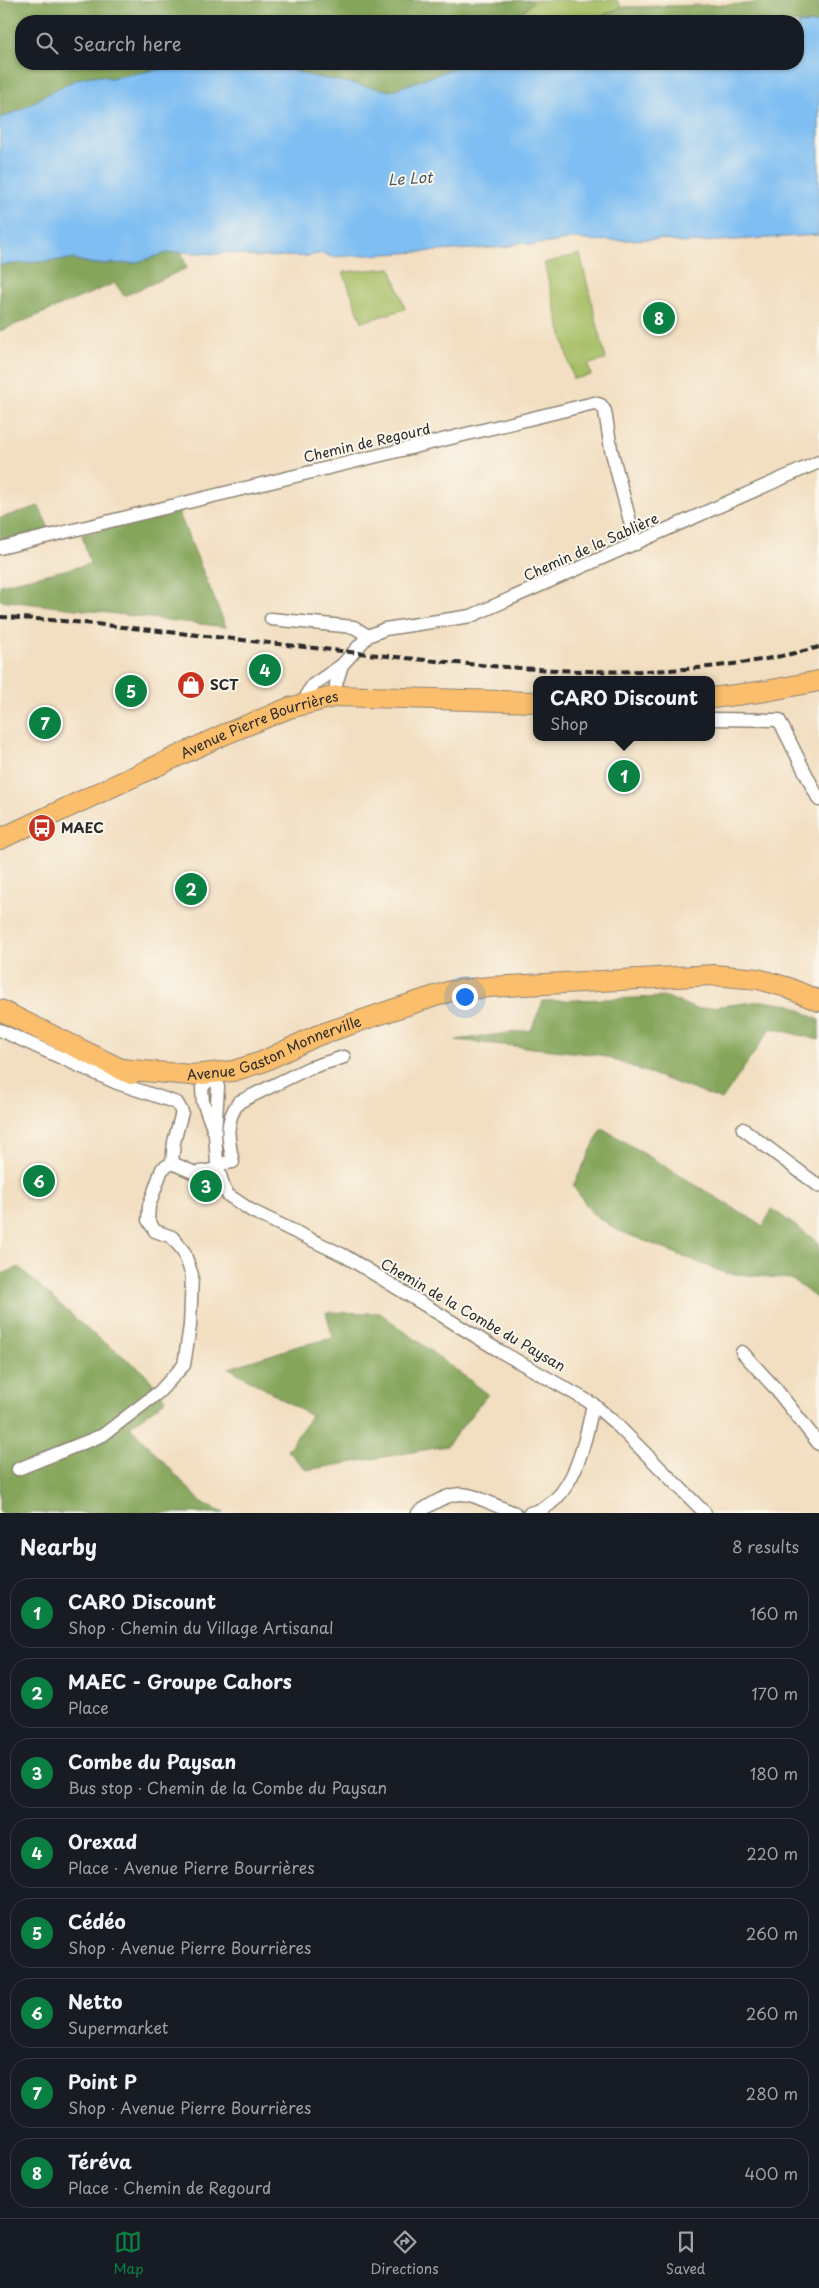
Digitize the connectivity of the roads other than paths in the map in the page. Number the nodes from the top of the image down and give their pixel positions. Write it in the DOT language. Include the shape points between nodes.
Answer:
graph roads {
  1 [pos="819,462"];
  2 [pos="636,544"];
  3 [pos="0,548"];
  4 [pos="271,619"];
  5 [pos="368,636"];
  6 [pos="342,665"];
  7 [pos="819,681"];
  8 [pos="337,696"];
  9 [pos="715,698"];
  10 [pos="305,702"];
  11 [pos="533,702"];
  12 [pos="715,719"];
  13 [pos="819,800"];
  14 [pos="0,839"];
  15 [pos="819,1001"];
  16 [pos="0,1010"];
  17 [pos="0,1030"];
  18 [pos="344,1057"];
  19 [pos="211,1083"];
  20 [pos="743,1129"];
  21 [pos="172,1163"];
  22 [pos="218,1167"];
  23 [pos="819,1186"];
  24 [pos="742,1352"];
  25 [pos="594,1404"];
  26 [pos="819,1444"];
  27 [pos="18,1468"];
  28 [pos="418,1513"];
  29 [pos="515,1513"];
  30 [pos="530,1513"];
  31 [pos="705,1513"];
  1 -- 2 [label="street, Chemin de la Sablière"];
  2 -- 3 [label="street, Chemin de Regourd" via="611,449 605,410 594,404"];
  2 -- 5 [label="street, Chemin de la Sablière" via="471,616 385,629"];
  4 -- 5 [label="street" via="354,627"];
  5 -- 6 [label="street, Chemin de la Sablière"];
  6 -- 8 [label="street, Chemin de la Sablière" via="336,684"];
  6 -- 10 [label="street, Chemin de la Sablière" via="313,685"];
  7 -- 9 [label="main road"];
  8 -- 10 [label="main road, Avenue Pierre Bourrières"];
  8 -- 11 [label="main road, Avenue Pierre Bourrières"];
  10 -- 14 [label="main road, Avenue Pierre Bourrières" via="223,735"];
  12 -- 13 [label="street" via="779,720"];
  15 -- 19 [label="main road, Avenue Gaston Monnerville" via="758,979 704,975 450,992 356,1024 327,1044 269,1073"];
  16 -- 19 [label="main road, Avenue Gaston Monnerville" via="152,1082 189,1088"];
  17 -- 21 [label="street" via="117,1083 177,1103 182,1112"];
  18 -- 22 [label="street" via="309,1068 239,1102 232,1111 228,1126 233,1162"];
  19 -- 22 [label="street, Chemin de la Combe du Paysan" via="203,1102 215,1134"];
  20 -- 23 [label="street"];
  21 -- 22 [label="street" via="195,1173"];
  21 -- 27 [label="street" via="162,1169 149,1206 148,1220 155,1231 172,1237 184,1252 192,1275 190,1326 184,1365 160,1392 103,1435"];
  22 -- 25 [label="street, Chemin de la Combe du Paysan" via="224,1189 235,1201 345,1256 498,1350"];
  24 -- 26 [label="street"];
  25 -- 30 [label="street" via="573,1474 565,1489 546,1507"];
  25 -- 31 [label="street, Chemin de la Combe du Paysan"];
  28 -- 29 [label="street" via="440,1500 466,1494"];
}
